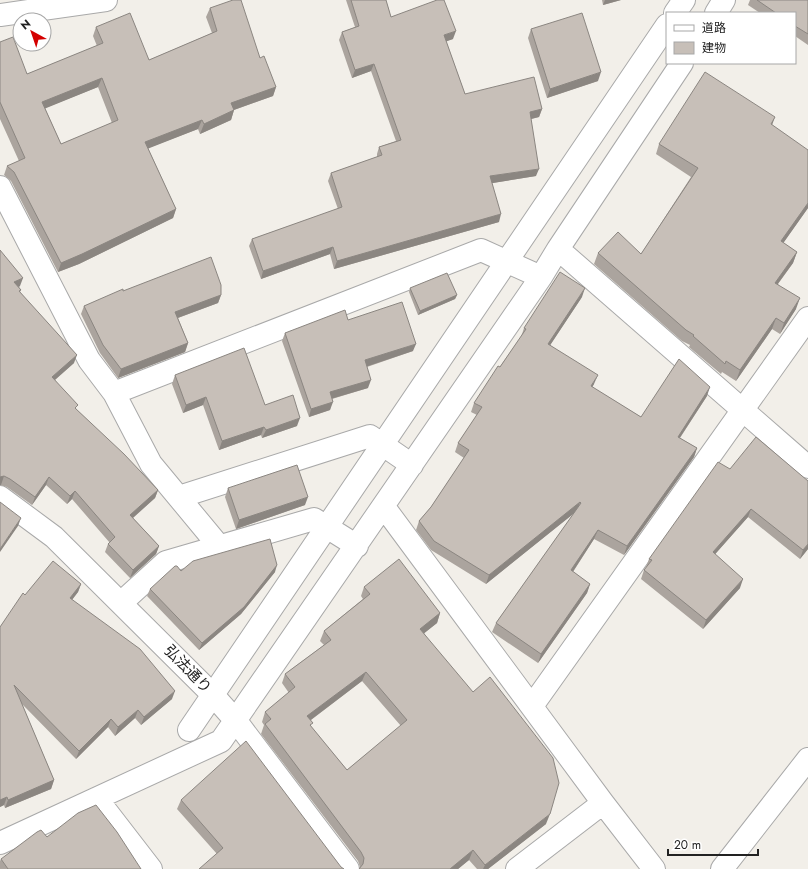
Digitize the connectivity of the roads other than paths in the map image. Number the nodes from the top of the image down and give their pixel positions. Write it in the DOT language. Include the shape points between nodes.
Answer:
graph roads {
  1 [pos="106,0"];
  2 [pos="684,0"];
  3 [pos="724,0"];
  4 [pos="676,12"];
  5 [pos="717,12"];
  6 [pos="0,15"];
  7 [pos="666,26"];
  8 [pos="681,64"];
  9 [pos="0,187"];
  10 [pos="558,249"];
  11 [pos="507,262"];
  12 [pos="541,277"];
  13 [pos="808,318"];
  14 [pos="114,392"];
  15 [pos="741,410"];
  16 [pos="384,445"];
  17 [pos="412,465"];
  18 [pos="808,467"];
  19 [pos="0,497"];
  20 [pos="179,497"];
  21 [pos="384,507"];
  22 [pos="328,528"];
  23 [pos="219,546"];
  24 [pos="357,546"];
  25 [pos="122,602"];
  26 [pos="213,695"];
  27 [pos="532,706"];
  28 [pos="236,721"];
  29 [pos="189,730"];
  30 [pos="808,759"];
  31 [pos="97,800"];
  32 [pos="603,803"];
  33 [pos="0,843"];
  34 [pos="151,869"];
  35 [pos="348,869"];
  36 [pos="517,869"];
  37 [pos="654,869"];
  38 [pos="722,869"];
  1 -- 6 [label="street"];
  2 -- 4 [label="street"];
  3 -- 5 [label="street"];
  7 -- 11 [label="street"];
  8 -- 10 [label="street"];
  9 -- 14 [label="street" via="89,360"];
  10 -- 12 [label="street"];
  10 -- 15 [label="street"];
  11 -- 12 [label="street"];
  11 -- 14 [label="street" via="482,250"];
  11 -- 16 [label="street"];
  12 -- 17 [label="street"];
  13 -- 15 [label="street"];
  14 -- 20 [label="street" via="151,464"];
  15 -- 18 [label="street"];
  15 -- 27 [label="street"];
  16 -- 17 [label="street"];
  16 -- 20 [label="street" via="370,436"];
  16 -- 22 [label="street"];
  17 -- 21 [label="street"];
  19 -- 25 [label="street, 弘法通り" via="54,537"];
  20 -- 23 [label="street"];
  21 -- 24 [label="street"];
  21 -- 27 [label="street"];
  22 -- 23 [label="street" via="314,519"];
  22 -- 24 [label="street"];
  22 -- 26 [label="street"];
  23 -- 25 [label="street" via="166,562"];
  24 -- 28 [label="street"];
  25 -- 26 [label="street, 弘法通り"];
  26 -- 28 [label="street, 弘法通り"];
  26 -- 29 [label="street"];
  27 -- 32 [label="street"];
  28 -- 31 [label="street" via="221,741"];
  28 -- 35 [label="street, 弘法通り"];
  30 -- 38 [label="street"];
  31 -- 33 [label="street"];
  31 -- 34 [label="street"];
  32 -- 36 [label="street"];
  32 -- 37 [label="street"];
}
